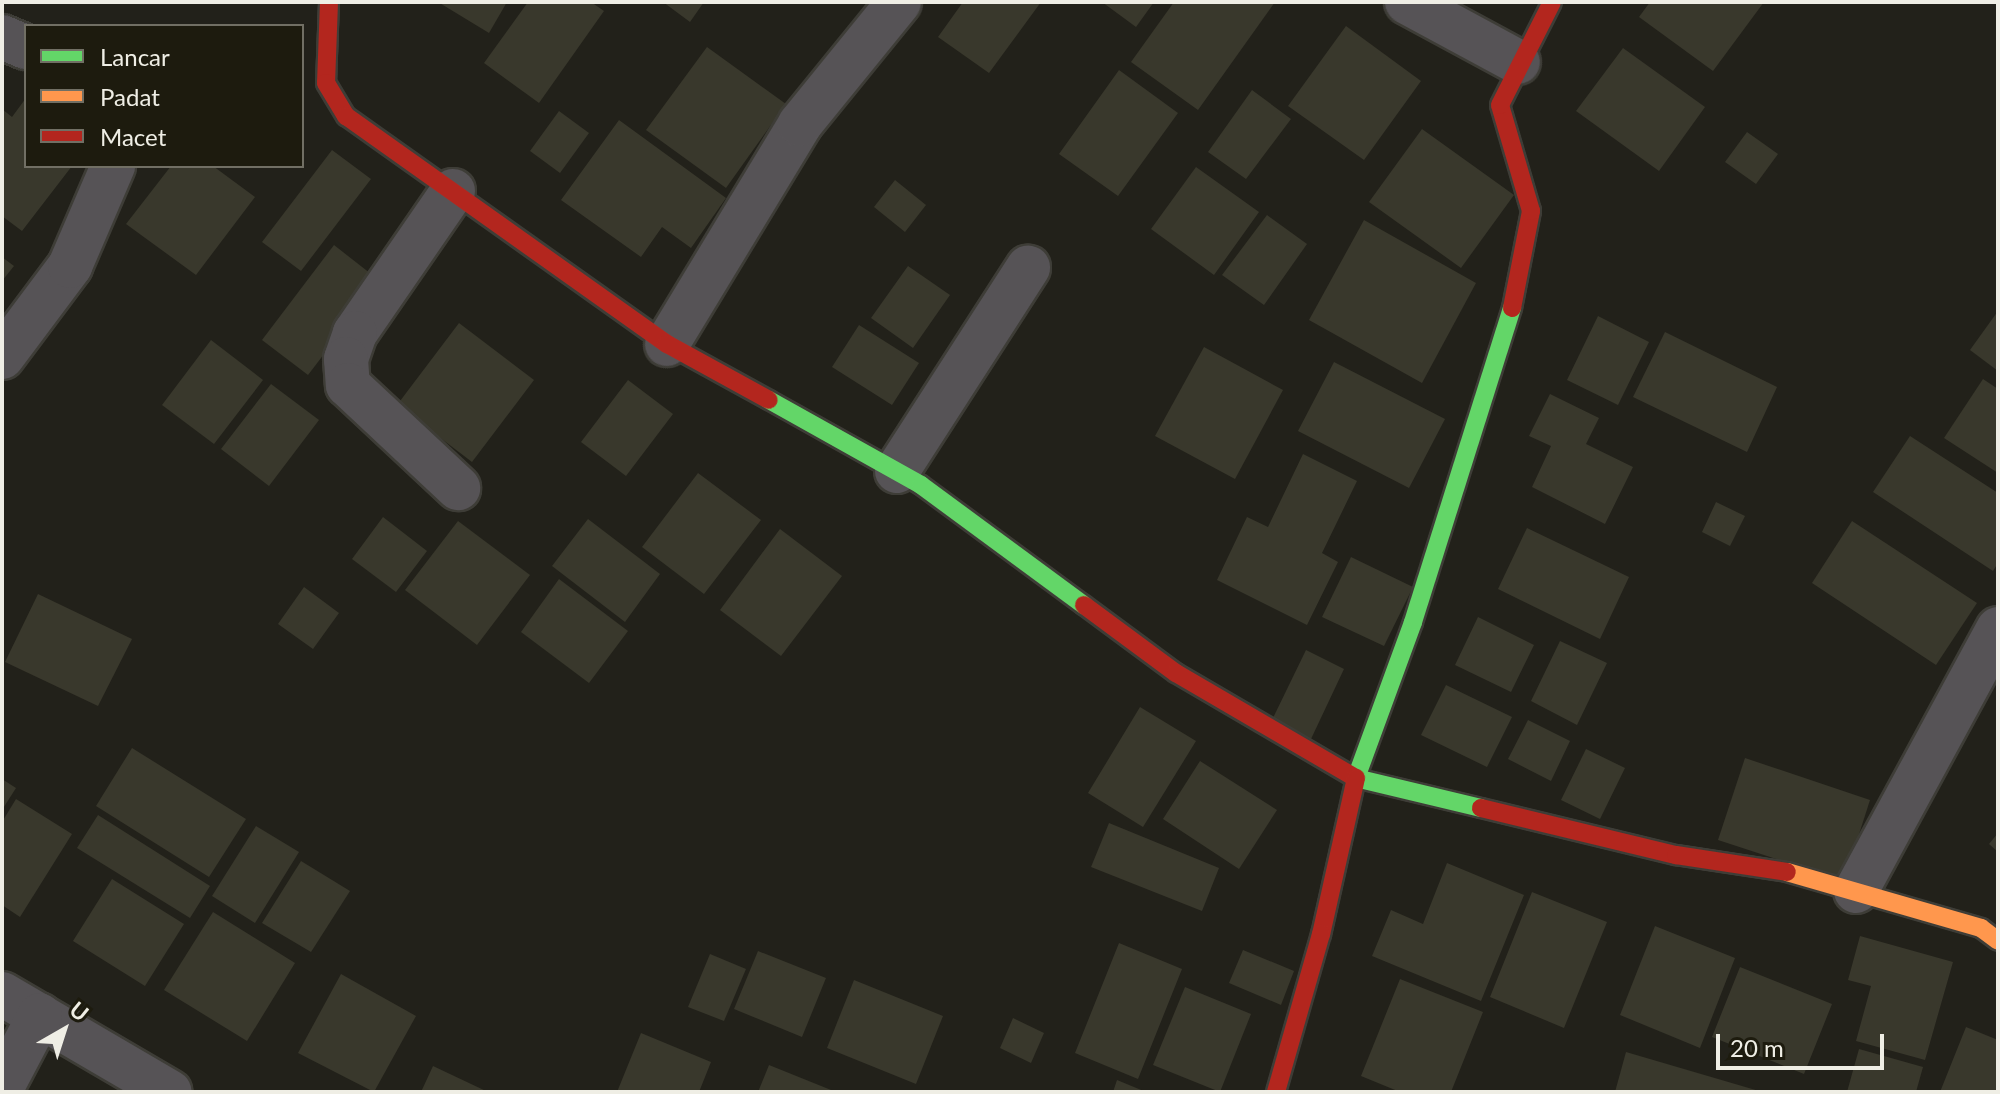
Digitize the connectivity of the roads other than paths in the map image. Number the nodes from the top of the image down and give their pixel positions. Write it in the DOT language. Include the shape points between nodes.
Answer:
graph roads {
  1 [pos="329,2"];
  2 [pos="899,2"];
  3 [pos="1407,2"];
  4 [pos="1552,2"];
  5 [pos="2,37"];
  6 [pos="24,46"];
  7 [pos="1518,62"];
  8 [pos="314,84"];
  9 [pos="112,168"];
  10 [pos="453,191"];
  11 [pos="1028,268"];
  12 [pos="667,344"];
  13 [pos="2,357"];
  14 [pos="897,471"];
  15 [pos="458,488"];
  16 [pos="1998,629"];
  17 [pos="1356,778"];
  18 [pos="1856,891"];
  19 [pos="1998,941"];
  20 [pos="2,994"];
  21 [pos="40,1015"];
  22 [pos="2,1087"];
  23 [pos="170,1092"];
  24 [pos="1276,1092"];
  1 -- 8 [label="street"];
  2 -- 12 [label="street" via="800,124"];
  3 -- 7 [label="street"];
  4 -- 7 [label="street"];
  5 -- 6 [label="street"];
  7 -- 17 [label="street" via="1500,105 1531,211 1521,279 1413,622"];
  8 -- 10 [label="street" via="346,116"];
  9 -- 13 [label="street" via="70,266"];
  10 -- 12 [label="street"];
  10 -- 15 [label="street" via="355,333 346,359 348,385"];
  11 -- 14 [label="street"];
  12 -- 14 [label="street"];
  14 -- 17 [label="street" via="1176,673"];
  16 -- 18 [label="street"];
  17 -- 18 [label="street" via="1676,855 1792,873"];
  17 -- 24 [label="street" via="1321,934"];
  18 -- 19 [label="street" via="1981,928"];
  20 -- 21 [label="street"];
  21 -- 22 [label="street"];
  21 -- 23 [label="street"];
}
